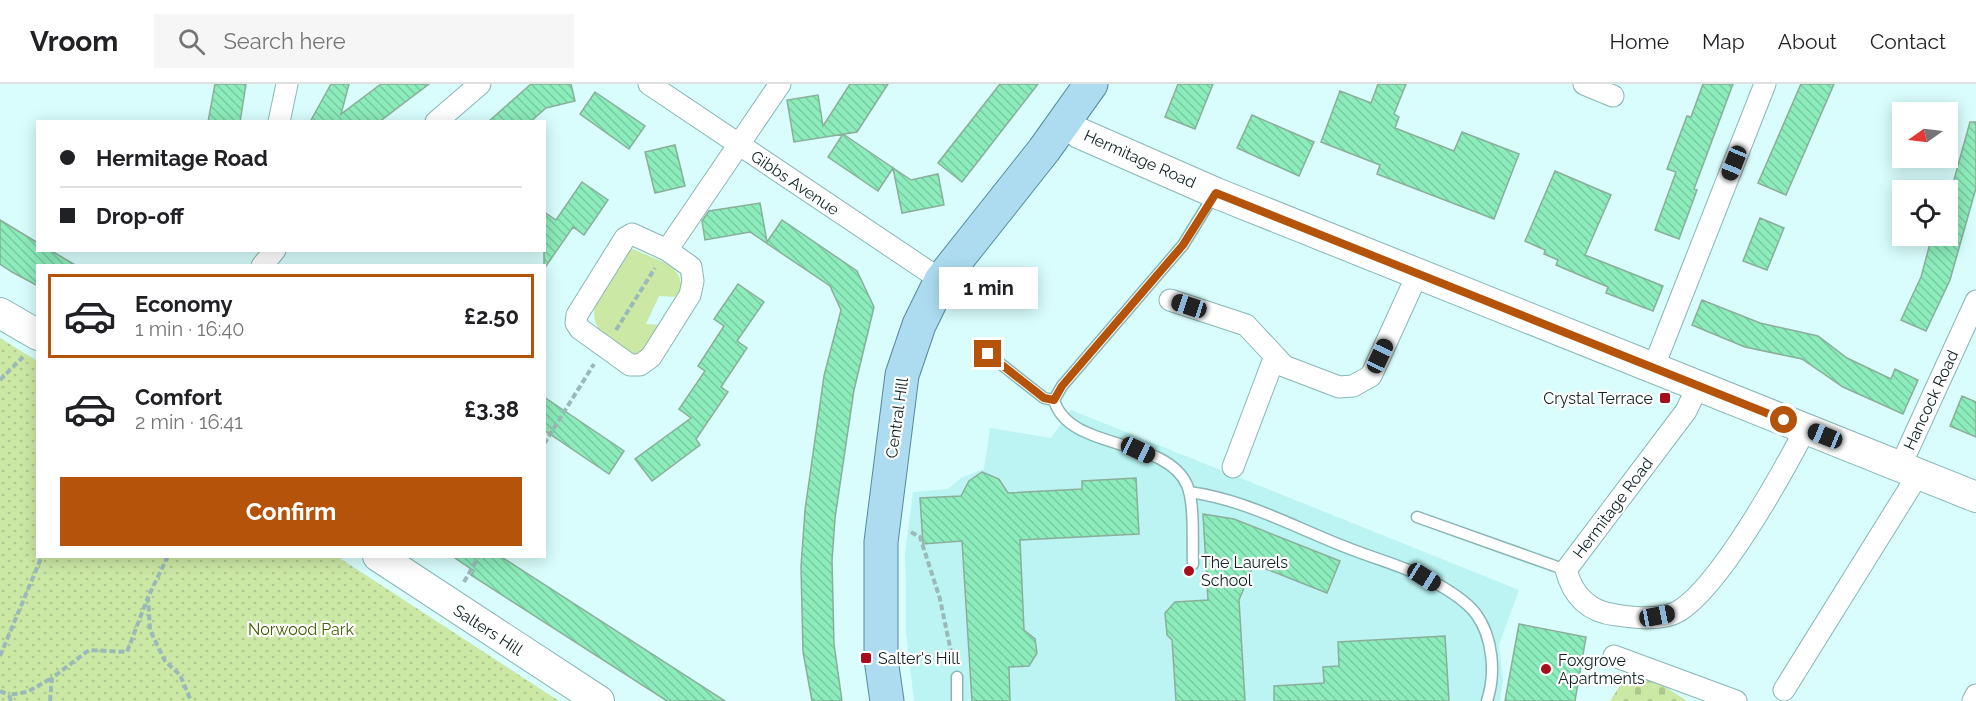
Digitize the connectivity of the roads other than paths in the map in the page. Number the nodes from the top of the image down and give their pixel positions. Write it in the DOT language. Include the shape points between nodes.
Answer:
graph roads {
  1 [pos="288,84"];
  2 [pos="480,84"];
  3 [pos="649,84"];
  4 [pos="780,84"];
  5 [pos="1090,84"];
  6 [pos="1584,84"];
  7 [pos="1765,84"];
  8 [pos="1613,96"];
  9 [pos="279,120"];
  10 [pos="438,120"];
  11 [pos="1065,122"];
  12 [pos="740,145"];
  13 [pos="1216,193"];
  14 [pos="667,250"];
  15 [pos="273,252"];
  16 [pos="264,264"];
  17 [pos="1418,273"];
  18 [pos="941,280"];
  19 [pos="1170,300"];
  20 [pos="1976,302"];
  21 [pos="0,313"];
  22 [pos="32,345"];
  23 [pos="988,354"];
  24 [pos="1275,356"];
  25 [pos="1654,366"];
  26 [pos="1699,384"];
  27 [pos="1054,400"];
  28 [pos="1806,429"];
  29 [pos="1233,467"];
  30 [pos="1910,470"];
  31 [pos="1189,492"];
  32 [pos="1976,497"];
  33 [pos="1416,517"];
  34 [pos="381,558"];
  35 [pos="1193,564"];
  36 [pos="1566,570"];
  37 [pos="1614,656"];
  38 [pos="957,676"];
  39 [pos="1784,690"];
  40 [pos="1976,695"];
  41 [pos="599,701"];
  42 [pos="887,701"];
  43 [pos="957,701"];
  44 [pos="1487,701"];
  45 [pos="1736,701"];
  46 [pos="1973,701"];
  1 -- 9 [label="street"];
  2 -- 10 [label="street"];
  3 -- 12 [label="street, Gibbs Avenue"];
  4 -- 12 [label="street"];
  5 -- 11 [label="main road, Central Hill"];
  6 -- 8 [label="street"];
  7 -- 25 [label="street"];
  11 -- 13 [label="street, Hermitage Road" via="1079,133"];
  11 -- 18 [label="main road, Central Hill"];
  12 -- 14 [label="street"];
  12 -- 18 [label="street, Gibbs Avenue"];
  13 -- 17 [label="street, Hermitage Road"];
  13 -- 27 [label="lane" via="1183,245"];
  14 -- 14 [label="street" via="691,267 690,295 651,357 640,365 630,365 580,329 577,315 625,238 632,234 643,237"];
  15 -- 16 [label="street"];
  17 -- 24 [label="street" via="1371,376 1353,386 1340,387 1284,366"];
  17 -- 25 [label="street, Hermitage Road"];
  18 -- 42 [label="main road, Central Hill" via="919,325 902,375 883,527 881,659"];
  19 -- 24 [label="street" via="1246,325"];
  20 -- 30 [label="street, Hancock Road"];
  21 -- 22 [label="street"];
  23 -- 27 [label="lane" via="1044,398"];
  24 -- 29 [label="street"];
  25 -- 26 [label="street, Hermitage Road"];
  26 -- 28 [label="street, Hermitage Road"];
  26 -- 36 [label="street, Hermitage Road" via="1686,411"];
  27 -- 31 [label="lane" via="1057,410 1076,427 1138,450 1177,471"];
  28 -- 30 [label="street, Hermitage Road"];
  28 -- 36 [label="street, Hermitage Road" via="1716,574 1698,596 1677,612 1639,619 1610,615 1588,606 1575,594"];
  30 -- 32 [label="street, Hermitage Road"];
  30 -- 39 [label="street"];
  31 -- 35 [label="lane"];
  31 -- 44 [label="lane" via="1248,507 1424,577 1462,600 1487,631 1491,676"];
  33 -- 36 [label="lane"];
  34 -- 41 [label="street, Salters Hill"];
  37 -- 45 [label="street"];
  38 -- 43 [label="lane"];
  40 -- 46 [label="street"];
}
